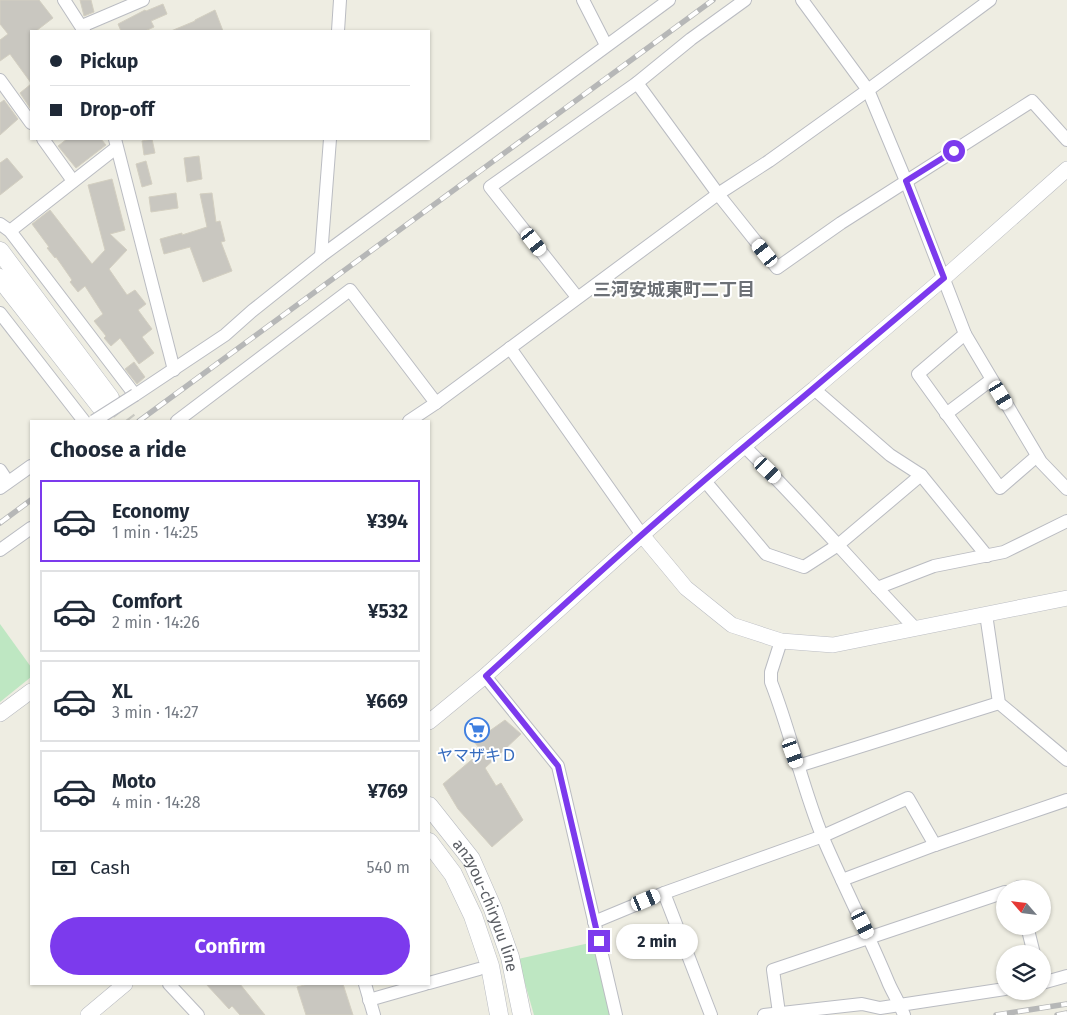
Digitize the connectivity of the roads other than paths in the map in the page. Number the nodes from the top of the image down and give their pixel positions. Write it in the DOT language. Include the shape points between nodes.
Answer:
graph roads {
  1 [pos="64,0"];
  2 [pos="143,0"];
  3 [pos="340,0"];
  4 [pos="583,0"];
  5 [pos="669,0"];
  6 [pos="746,0"];
  7 [pos="802,0"];
  8 [pos="990,0"];
  9 [pos="83,29"];
  10 [pos="338,30"];
  11 [pos="606,46"];
  12 [pos="0,80"];
  13 [pos="637,83"];
  14 [pos="868,90"];
  15 [pos="30,122"];
  16 [pos="44,140"];
  17 [pos="330,140"];
  18 [pos="1067,140"];
  19 [pos="116,144"];
  20 [pos="1067,169"];
  21 [pos="73,181"];
  22 [pos="906,181"];
  23 [pos="718,194"];
  24 [pos="5,227"];
  25 [pos="0,250"];
  26 [pos="321,256"];
  27 [pos="0,278"];
  28 [pos="944,278"];
  29 [pos="577,298"];
  30 [pos="0,313"];
  31 [pos="965,334"];
  32 [pos="510,348"];
  33 [pos="174,370"];
  34 [pos="991,380"];
  35 [pos="814,390"];
  36 [pos="135,395"];
  37 [pos="436,403"];
  38 [pos="101,409"];
  39 [pos="946,414"];
  40 [pos="83,420"];
  41 [pos="178,420"];
  42 [pos="410,420"];
  43 [pos="744,446"];
  44 [pos="1037,456"];
  45 [pos="30,467"];
  46 [pos="0,470"];
  47 [pos="921,475"];
  48 [pos="705,481"];
  49 [pos="4,485"];
  50 [pos="1067,489"];
  51 [pos="1067,521"];
  52 [pos="30,529"];
  53 [pos="642,535"];
  54 [pos="838,545"];
  55 [pos="0,550"];
  56 [pos="987,556"];
  57 [pos="877,588"];
  58 [pos="1067,598"];
  59 [pos="986,614"];
  60 [pos="916,628"];
  61 [pos="781,642"];
  62 [pos="486,676"];
  63 [pos="30,692"];
  64 [pos="999,703"];
  65 [pos="0,714"];
  66 [pos="430,721"];
  67 [pos="1067,760"];
  68 [pos="798,766"];
  69 [pos="1067,800"];
  70 [pos="430,807"];
  71 [pos="822,836"];
  72 [pos="430,843"];
  73 [pos="935,845"];
  74 [pos="842,880"];
  75 [pos="664,893"];
  76 [pos="996,895"];
  77 [pos="594,922"];
  78 [pos="870,939"];
  79 [pos="479,969"];
  80 [pos="1067,976"];
  81 [pos="1051,980"];
  82 [pos="430,982"];
  83 [pos="124,985"];
  84 [pos="170,985"];
  85 [pos="364,985"];
  86 [pos="420,985"];
  87 [pos="996,990"];
  88 [pos="370,1000"];
  89 [pos="902,1010"];
  90 [pos="779,1013"];
  91 [pos="88,1015"];
  92 [pos="198,1015"];
  93 [pos="374,1015"];
  94 [pos="499,1015"];
  95 [pos="522,1015"];
  96 [pos="616,1015"];
  97 [pos="711,1015"];
  98 [pos="764,1015"];
  1 -- 9 [label="street"];
  2 -- 9 [label="street"];
  3 -- 10 [label="street"];
  4 -- 11 [label="street"];
  5 -- 11 [label="street"];
  6 -- 13 [label="street"];
  7 -- 14 [label="street"];
  8 -- 14 [label="street"];
  11 -- 26 [label="street"];
  12 -- 15 [label="street"];
  13 -- 23 [label="street"];
  13 -- 29 [label="street" via="490,187"];
  14 -- 22 [label="street"];
  14 -- 23 [label="street"];
  16 -- 21 [label="street"];
  17 -- 26 [label="street"];
  18 -- 22 [label="street" via="1032,100"];
  19 -- 21 [label="street"];
  19 -- 33 [label="street"];
  20 -- 28 [label="street"];
  21 -- 24 [label="street"];
  22 -- 23 [label="street" via="777,268"];
  22 -- 28 [label="street"];
  23 -- 29 [label="street"];
  24 -- 36 [label="street"];
  25 -- 38 [label="main road"];
  26 -- 33 [label="street" via="226,335"];
  27 -- 38 [label="main road"];
  28 -- 31 [label="street"];
  28 -- 35 [label="street"];
  29 -- 32 [label="street"];
  30 -- 40 [label="street"];
  31 -- 34 [label="street"];
  31 -- 39 [label="street" via="918,374"];
  32 -- 37 [label="street"];
  32 -- 53 [label="street"];
  33 -- 36 [label="street"];
  34 -- 39 [label="street"];
  34 -- 44 [label="street"];
  35 -- 43 [label="street"];
  35 -- 47 [label="street" via="890,455"];
  36 -- 38 [label="street, bridge"];
  37 -- 41 [label="street" via="350,290"];
  37 -- 42 [label="street"];
  39 -- 44 [label="street" via="1000,488"];
  43 -- 48 [label="street"];
  43 -- 54 [label="street"];
  44 -- 50 [label="street"];
  45 -- 49 [label="street"];
  46 -- 49 [label="street"];
  47 -- 54 [label="street"];
  47 -- 56 [label="street"];
  48 -- 53 [label="street"];
  48 -- 54 [label="street" via="766,554 804,567"];
  51 -- 56 [label="street" via="1004,552"];
  52 -- 55 [label="street"];
  53 -- 61 [label="street" via="686,588 732,625"];
  53 -- 62 [label="street"];
  54 -- 57 [label="street"];
  56 -- 57 [label="street" via="934,566"];
  57 -- 60 [label="street"];
  58 -- 59 [label="street"];
  59 -- 60 [label="street"];
  59 -- 64 [label="street"];
  60 -- 61 [label="street" via="833,645"];
  61 -- 68 [label="street" via="771,682"];
  62 -- 66 [label="street"];
  62 -- 77 [label="street" via="558,766"];
  63 -- 65 [label="street"];
  64 -- 67 [label="street"];
  64 -- 68 [label="street"];
  68 -- 71 [label="street"];
  69 -- 73 [label="street"];
  70 -- 95 [label="main road, anzyou-chiryuu line" via="471,860 493,909 510,958"];
  71 -- 73 [label="street" via="908,798"];
  71 -- 74 [label="street"];
  71 -- 75 [label="street"];
  72 -- 94 [label="main road, anzyou-chiryuu line" via="453,874 473,916 490,966"];
  73 -- 74 [label="street"];
  74 -- 78 [label="street"];
  75 -- 77 [label="street"];
  75 -- 97 [label="street"];
  76 -- 78 [label="street"];
  77 -- 96 [label="street"];
  78 -- 89 [label="street"];
  78 -- 90 [label="street" via="773,970"];
  79 -- 82 [label="street"];
  80 -- 81 [label="street"];
  83 -- 91 [label="street"];
  84 -- 92 [label="street"];
  85 -- 88 [label="street"];
  86 -- 88 [label="street"];
  87 -- 89 [label="street" via="913,1004"];
  88 -- 93 [label="street"];
  89 -- 90 [label="street" via="862,1004"];
  90 -- 98 [label="street"];
}
